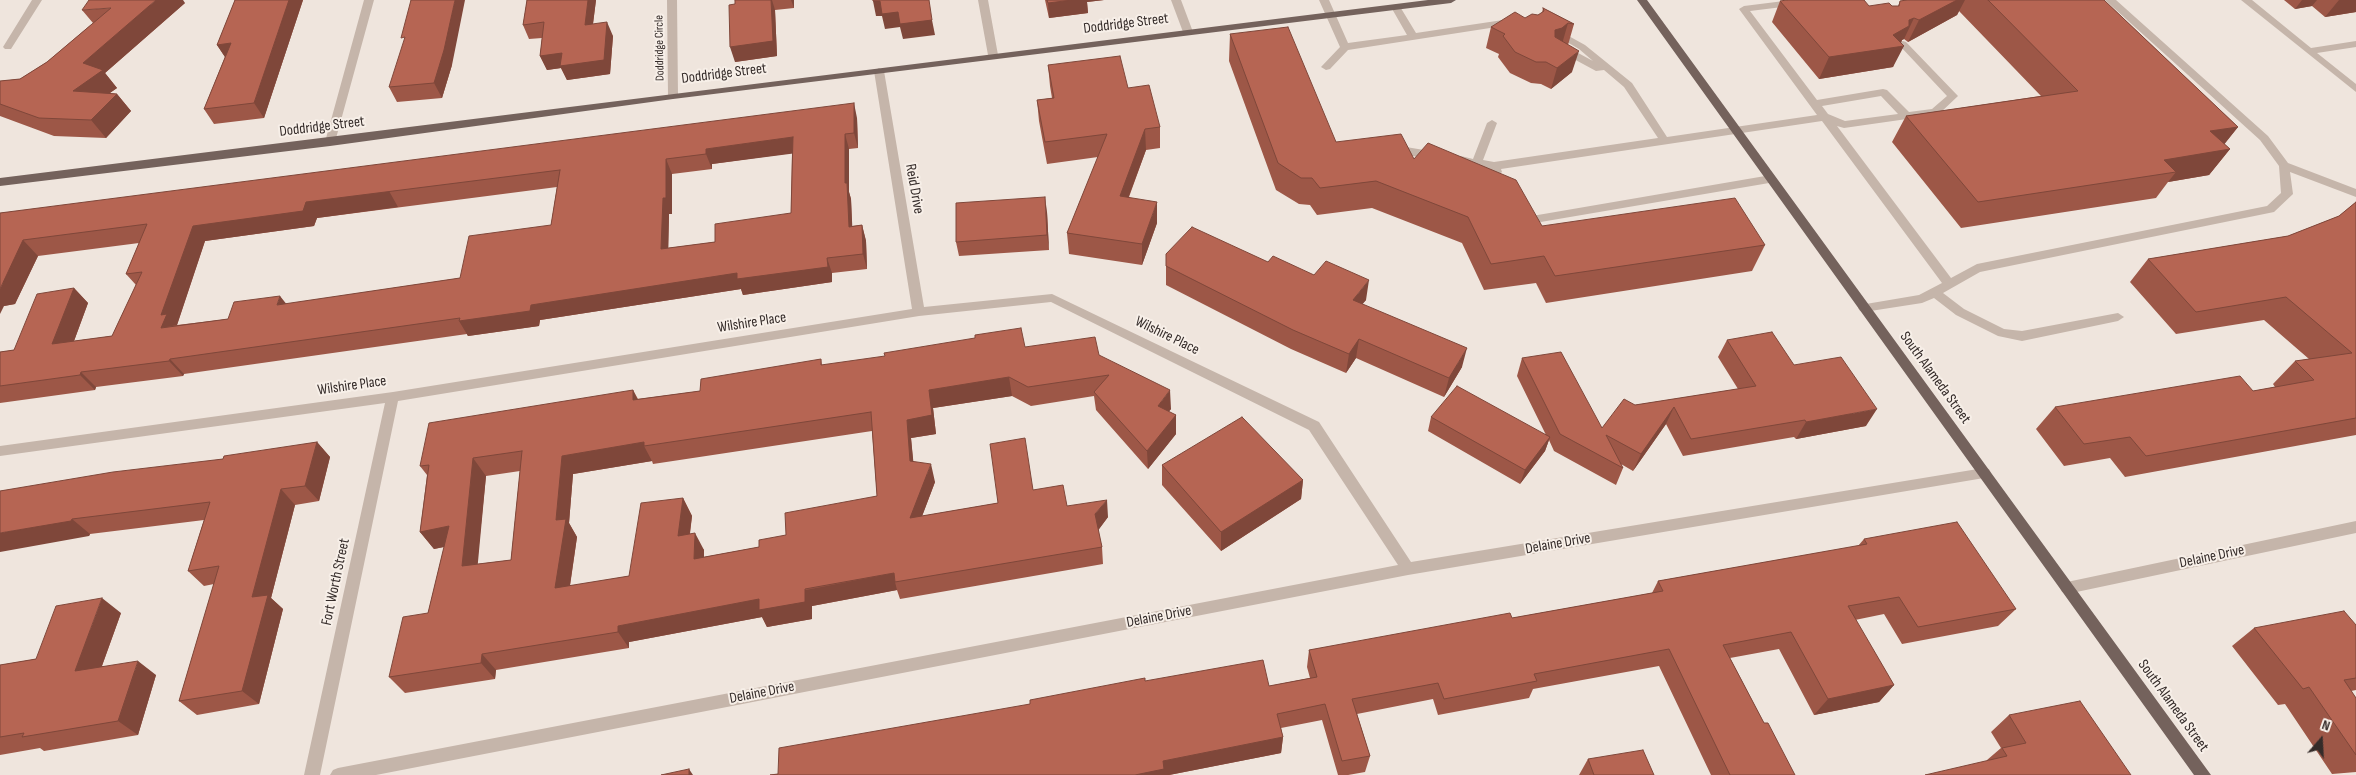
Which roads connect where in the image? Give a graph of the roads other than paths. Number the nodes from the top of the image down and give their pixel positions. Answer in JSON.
{"nodes":[{"id":1,"x":37,"y":0,"type":"edge"},
{"id":2,"x":369,"y":0,"type":"edge"},
{"id":3,"x":672,"y":0,"type":"edge"},
{"id":4,"x":983,"y":0,"type":"edge"},
{"id":5,"x":1176,"y":0,"type":"edge"},
{"id":6,"x":1324,"y":0,"type":"edge"},
{"id":7,"x":1451,"y":0,"type":"edge"},
{"id":8,"x":1642,"y":0,"type":"edge"},
{"id":9,"x":1815,"y":0,"type":"edge"},
{"id":10,"x":2110,"y":0,"type":"edge"},
{"id":11,"x":2246,"y":0,"type":"edge"},
{"id":12,"x":1396,"y":7,"type":"junction"},
{"id":13,"x":1331,"y":14,"type":"junction"},
{"id":14,"x":1521,"y":28,"type":"edge"},
{"id":15,"x":1549,"y":28,"type":"edge"},
{"id":16,"x":1188,"y":32,"type":"junction"},
{"id":17,"x":1413,"y":36,"type":"junction"},
{"id":18,"x":1904,"y":44,"type":"edge"},
{"id":19,"x":2356,"y":44,"type":"edge"},
{"id":20,"x":1345,"y":46,"type":"junction"},
{"id":21,"x":8,"y":47,"type":"dead end"},
{"id":22,"x":1559,"y":51,"type":"edge"},
{"id":23,"x":2309,"y":51,"type":"junction"},
{"id":24,"x":993,"y":55,"type":"junction"},
{"id":25,"x":1326,"y":67,"type":"dead end"},
{"id":26,"x":879,"y":71,"type":"junction"},
{"id":27,"x":1628,"y":85,"type":"junction"},
{"id":28,"x":2356,"y":90,"type":"edge"},
{"id":29,"x":673,"y":96,"type":"junction"},
{"id":30,"x":1816,"y":104,"type":"junction"},
{"id":31,"x":1825,"y":116,"type":"junction"},
{"id":32,"x":1906,"y":116,"type":"junction"},
{"id":33,"x":1492,"y":123,"type":"dead end"},
{"id":34,"x":1735,"y":128,"type":"junction"},
{"id":35,"x":1664,"y":140,"type":"junction"},
{"id":36,"x":330,"y":142,"type":"junction"},
{"id":37,"x":1386,"y":149,"type":"edge"},
{"id":38,"x":1476,"y":163,"type":"junction"},
{"id":39,"x":1494,"y":166,"type":"junction"},
{"id":40,"x":2284,"y":166,"type":"junction"},
{"id":41,"x":1771,"y":179,"type":"junction"},
{"id":42,"x":0,"y":182,"type":"edge"},
{"id":43,"x":1504,"y":182,"type":"edge"},
{"id":44,"x":2356,"y":193,"type":"edge"},
{"id":45,"x":1519,"y":204,"type":"edge"},
{"id":46,"x":1949,"y":284,"type":"junction"},
{"id":47,"x":1934,"y":292,"type":"junction"},
{"id":48,"x":1864,"y":308,"type":"junction"},
{"id":49,"x":919,"y":312,"type":"junction"},
{"id":50,"x":2118,"y":317,"type":"dead end"},
{"id":51,"x":393,"y":397,"type":"junction"},
{"id":52,"x":0,"y":452,"type":"edge"},
{"id":53,"x":1984,"y":473,"type":"junction"},
{"id":54,"x":2356,"y":527,"type":"edge"},
{"id":55,"x":1408,"y":569,"type":"junction"},
{"id":56,"x":2067,"y":588,"type":"junction"},
{"id":57,"x":312,"y":775,"type":"edge"},
{"id":58,"x":338,"y":775,"type":"edge"},
{"id":59,"x":2203,"y":775,"type":"edge"}],
"edges":[{"from":1,"to":21,"type":"street"},
{"from":2,"to":36,"type":"street"},
{"from":3,"to":29,"type":"street","name":"Doddridge Circle"},
{"from":4,"to":24,"type":"street"},
{"from":5,"to":16,"type":"street"},
{"from":6,"to":13,"type":"street"},
{"from":7,"to":12,"type":"main road","name":"Doddridge Street"},
{"from":8,"to":34,"type":"main road","name":"South Alameda Street"},
{"from":9,"to":30,"type":"street"},
{"from":10,"to":40,"type":"street"},
{"from":11,"to":23,"type":"street"},
{"from":12,"to":13,"type":"main road","name":"Doddridge Street"},
{"from":12,"to":17,"type":"street"},
{"from":13,"to":16,"type":"main road","name":"Doddridge Street"},
{"from":13,"to":20,"type":"street"},
{"from":14,"to":17,"type":"street"},
{"from":15,"to":27,"type":"street"},
{"from":16,"to":24,"type":"main road","name":"Doddridge Street"},
{"from":17,"to":20,"type":"street"},
{"from":18,"to":32,"type":"street"},
{"from":19,"to":23,"type":"street"},
{"from":20,"to":25,"type":"street"},
{"from":22,"to":27,"type":"street"},
{"from":23,"to":28,"type":"street"},
{"from":24,"to":26,"type":"main road","name":"Doddridge Street"},
{"from":26,"to":29,"type":"main road","name":"Doddridge Street"},
{"from":26,"to":49,"type":"street","name":"Reid Drive"},
{"from":27,"to":35,"type":"street"},
{"from":29,"to":36,"type":"main road","name":"Doddridge Street"},
{"from":30,"to":31,"type":"street"},
{"from":30,"to":32,"type":"street"},
{"from":31,"to":32,"type":"street"},
{"from":31,"to":34,"type":"street"},
{"from":31,"to":46,"type":"street"},
{"from":33,"to":38,"type":"street"},
{"from":34,"to":35,"type":"street"},
{"from":34,"to":41,"type":"main road","name":"South Alameda Street"},
{"from":35,"to":39,"type":"street"},
{"from":36,"to":42,"type":"main road","name":"Doddridge Street"},
{"from":37,"to":38,"type":"street"},
{"from":38,"to":39,"type":"street"},
{"from":39,"to":43,"type":"street"},
{"from":40,"to":44,"type":"street"},
{"from":40,"to":46,"type":"street"},
{"from":41,"to":45,"type":"street"},
{"from":41,"to":48,"type":"main road","name":"South Alameda Street"},
{"from":46,"to":47,"type":"street"},
{"from":47,"to":48,"type":"street"},
{"from":47,"to":50,"type":"street"},
{"from":48,"to":53,"type":"main road","name":"South Alameda Street"},
{"from":49,"to":51,"type":"street","name":"Wilshire Place"},
{"from":49,"to":55,"type":"street","name":"Wilshire Place"},
{"from":51,"to":52,"type":"street","name":"Wilshire Place"},
{"from":51,"to":57,"type":"street","name":"Fort Worth Street"},
{"from":53,"to":55,"type":"street","name":"Delaine Drive"},
{"from":53,"to":56,"type":"main road","name":"South Alameda Street"},
{"from":54,"to":56,"type":"street","name":"Delaine Drive"},
{"from":55,"to":58,"type":"street","name":"Delaine Drive"},
{"from":56,"to":59,"type":"main road","name":"South Alameda Street"}]}
